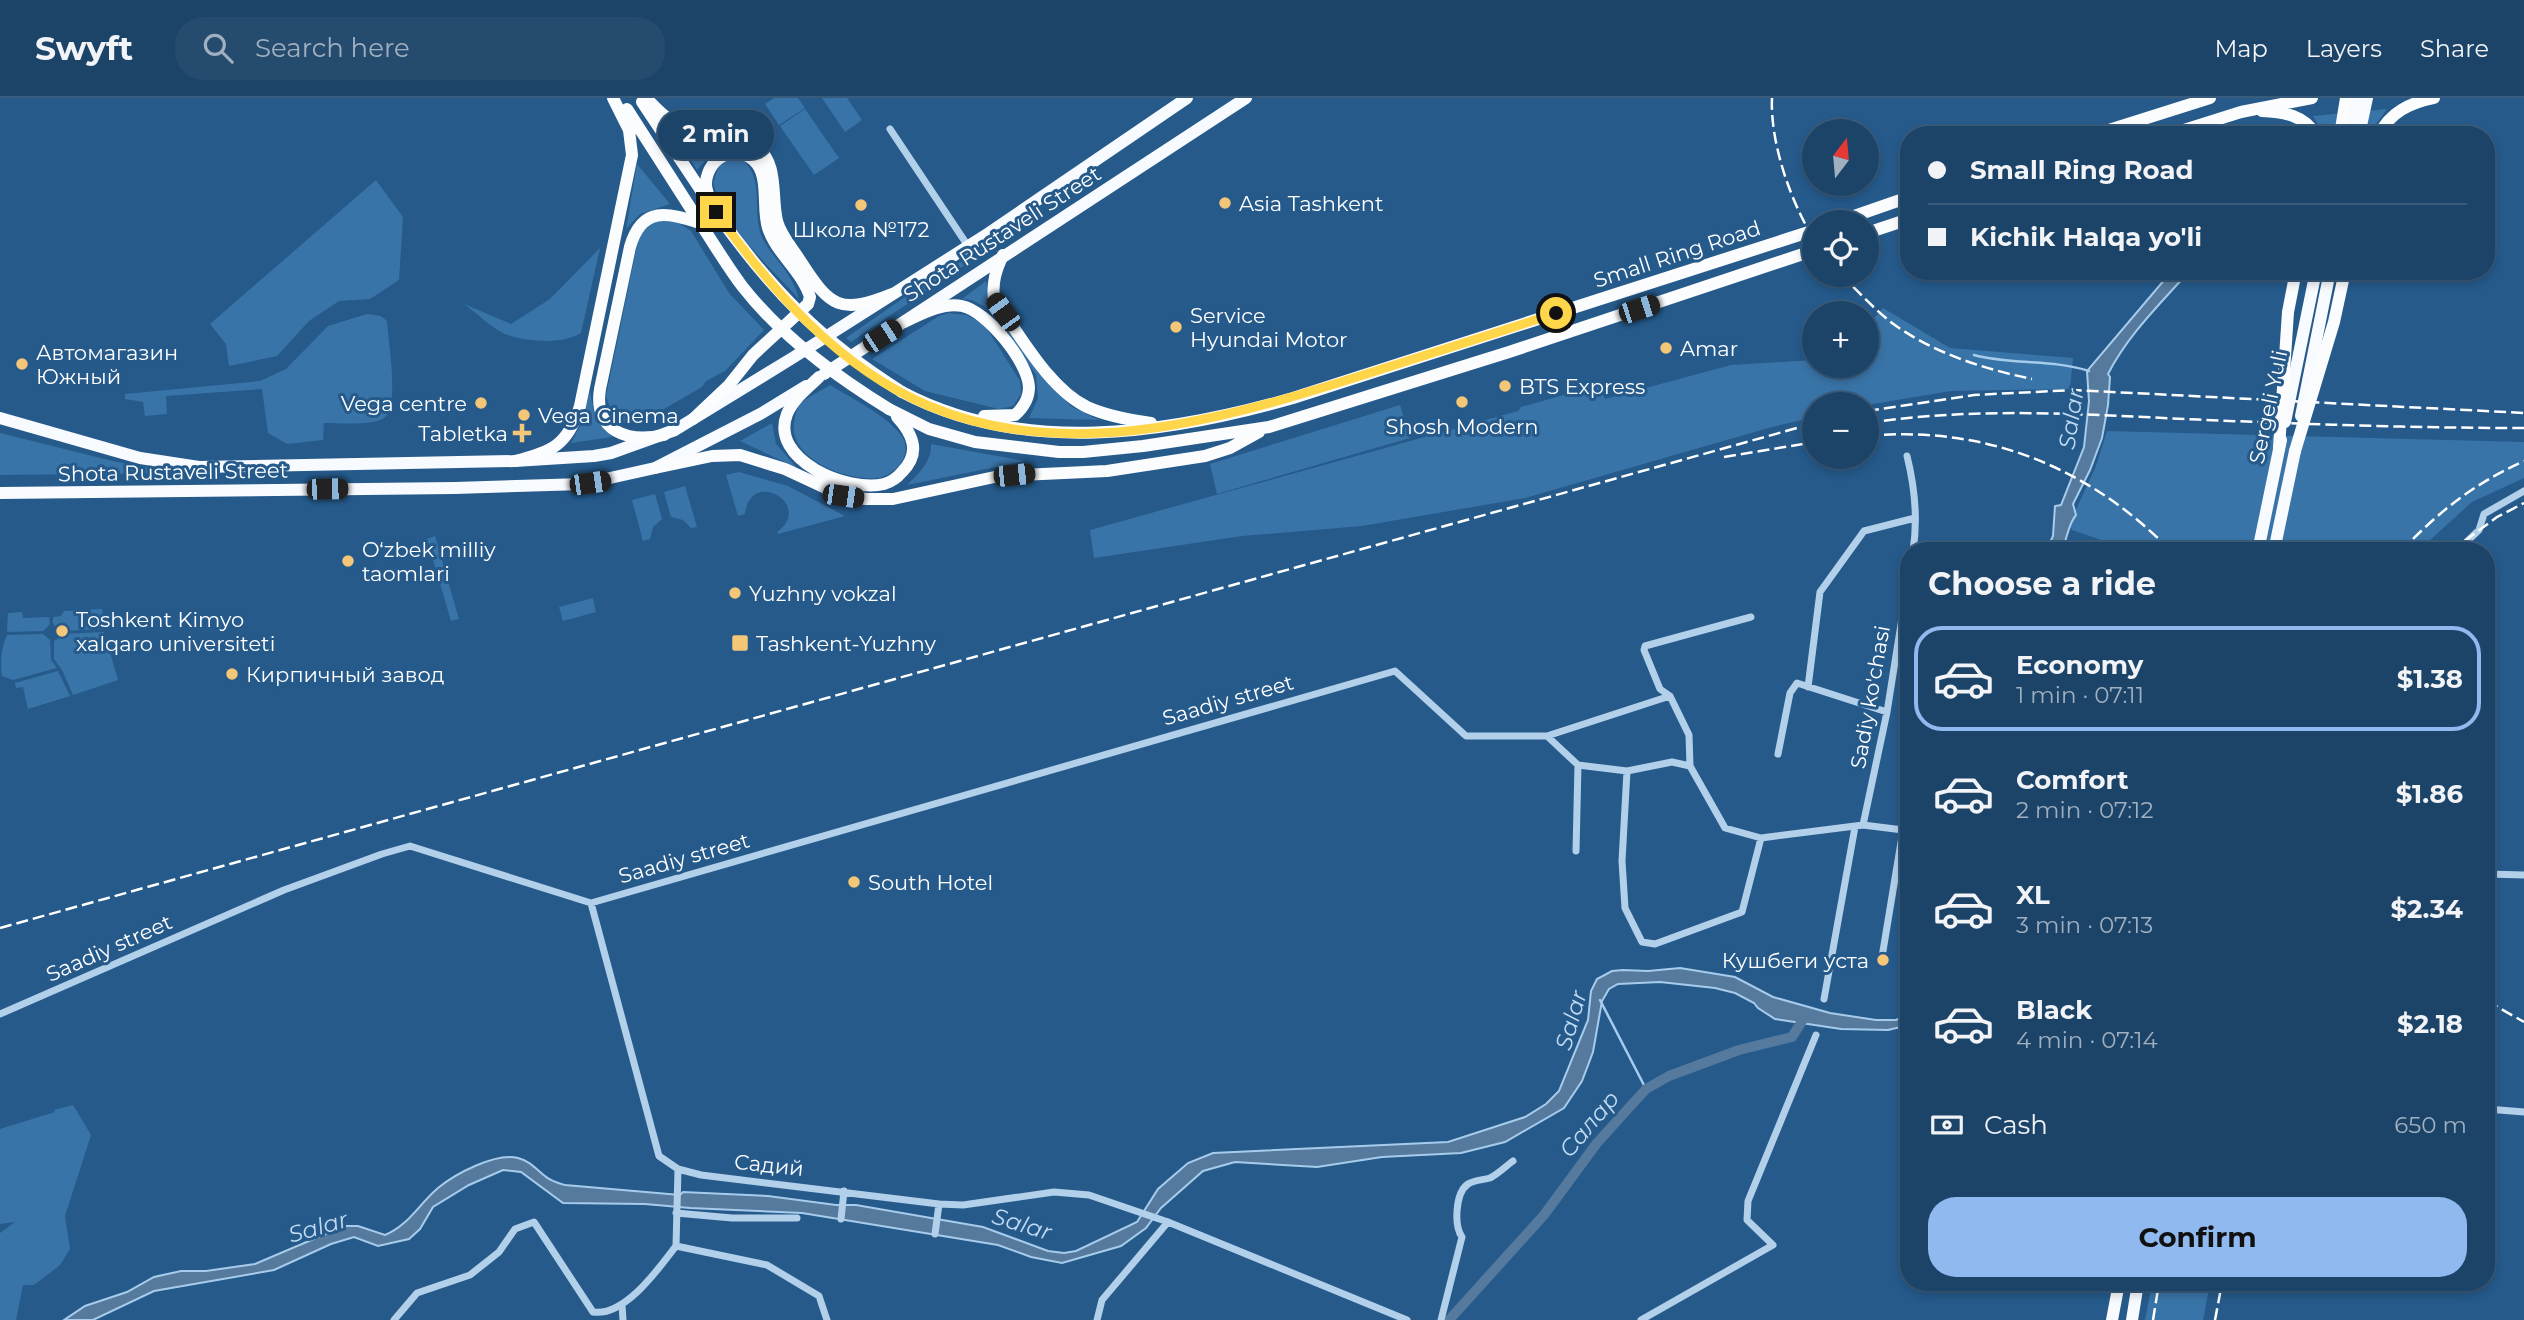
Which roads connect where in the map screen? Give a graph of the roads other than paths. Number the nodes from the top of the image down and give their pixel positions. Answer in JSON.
{"nodes":[{"id":1,"x":613,"y":98,"type":"edge"},
{"id":2,"x":620,"y":98,"type":"edge"},
{"id":3,"x":640,"y":98,"type":"edge"},
{"id":4,"x":646,"y":98,"type":"edge"},
{"id":5,"x":1187,"y":98,"type":"edge"},
{"id":6,"x":1246,"y":98,"type":"edge"},
{"id":7,"x":2210,"y":98,"type":"edge"},
{"id":8,"x":2312,"y":98,"type":"edge"},
{"id":9,"x":2346,"y":98,"type":"edge"},
{"id":10,"x":2355,"y":98,"type":"edge"},
{"id":11,"x":2367,"y":98,"type":"edge"},
{"id":12,"x":2434,"y":98,"type":"edge"},
{"id":13,"x":2241,"y":112,"type":"junction"},
{"id":14,"x":2121,"y":126,"type":"edge"},
{"id":15,"x":2197,"y":126,"type":"edge"},
{"id":16,"x":2309,"y":126,"type":"edge"},
{"id":17,"x":2341,"y":126,"type":"edge"},
{"id":18,"x":2349,"y":126,"type":"edge"},
{"id":19,"x":2361,"y":126,"type":"edge"},
{"id":20,"x":2386,"y":126,"type":"edge"},
{"id":21,"x":890,"y":128,"type":"dead end"},
{"id":22,"x":1900,"y":200,"type":"edge"},
{"id":23,"x":1872,"y":210,"type":"edge"},
{"id":24,"x":716,"y":212,"type":"junction"},
{"id":25,"x":1900,"y":222,"type":"edge"},
{"id":26,"x":701,"y":223,"type":"junction"},
{"id":27,"x":1879,"y":229,"type":"edge"},
{"id":28,"x":1802,"y":234,"type":"edge"},
{"id":29,"x":968,"y":246,"type":"junction"},
{"id":30,"x":1802,"y":254,"type":"edge"},
{"id":31,"x":1003,"y":256,"type":"junction"},
{"id":32,"x":2295,"y":280,"type":"edge"},
{"id":33,"x":2314,"y":280,"type":"edge"},
{"id":34,"x":2328,"y":280,"type":"edge"},
{"id":35,"x":2343,"y":280,"type":"edge"},
{"id":36,"x":892,"y":294,"type":"junction"},
{"id":37,"x":904,"y":322,"type":"junction"},
{"id":38,"x":1502,"y":331,"type":"junction"},
{"id":39,"x":1509,"y":352,"type":"junction"},
{"id":40,"x":819,"y":377,"type":"junction"},
{"id":41,"x":0,"y":409,"type":"edge"},
{"id":42,"x":889,"y":409,"type":"junction"},
{"id":43,"x":949,"y":414,"type":"junction"},
{"id":44,"x":0,"y":418,"type":"edge"},
{"id":45,"x":693,"y":419,"type":"junction"},
{"id":46,"x":1167,"y":426,"type":"junction"},
{"id":47,"x":1269,"y":427,"type":"junction"},
{"id":48,"x":664,"y":435,"type":"junction"},
{"id":49,"x":100,"y":446,"type":"junction"},
{"id":50,"x":2279,"y":448,"type":"junction"},
{"id":51,"x":2295,"y":451,"type":"junction"},
{"id":52,"x":1907,"y":456,"type":"dead end"},
{"id":53,"x":515,"y":461,"type":"junction"},
{"id":54,"x":655,"y":468,"type":"junction"},
{"id":55,"x":2524,"y":491,"type":"edge"},
{"id":56,"x":0,"y":493,"type":"edge"},
{"id":57,"x":1915,"y":518,"type":"junction"},
{"id":58,"x":1915,"y":542,"type":"edge"},
{"id":59,"x":2260,"y":542,"type":"edge"},
{"id":60,"x":2276,"y":542,"type":"edge"},
{"id":61,"x":2466,"y":542,"type":"edge"},
{"id":62,"x":1751,"y":617,"type":"dead end"},
{"id":63,"x":1900,"y":630,"type":"edge"},
{"id":64,"x":1808,"y":687,"type":"junction"},
{"id":65,"x":1670,"y":696,"type":"junction"},
{"id":66,"x":1887,"y":712,"type":"junction"},
{"id":67,"x":1547,"y":736,"type":"junction"},
{"id":68,"x":1778,"y":754,"type":"dead end"},
{"id":69,"x":1578,"y":765,"type":"junction"},
{"id":70,"x":1690,"y":766,"type":"junction"},
{"id":71,"x":1628,"y":771,"type":"junction"},
{"id":72,"x":1859,"y":826,"type":"junction"},
{"id":73,"x":1900,"y":829,"type":"edge"},
{"id":74,"x":1761,"y":838,"type":"junction"},
{"id":75,"x":1576,"y":851,"type":"dead end"},
{"id":76,"x":1900,"y":861,"type":"edge"},
{"id":77,"x":2495,"y":874,"type":"edge"},
{"id":78,"x":2524,"y":875,"type":"edge"},
{"id":79,"x":591,"y":904,"type":"junction"},
{"id":80,"x":1881,"y":962,"type":"dead end"},
{"id":81,"x":1825,"y":999,"type":"dead end"},
{"id":82,"x":0,"y":1014,"type":"edge"},
{"id":83,"x":1816,"y":1035,"type":"dead end"},
{"id":84,"x":2495,"y":1110,"type":"edge"},
{"id":85,"x":2524,"y":1112,"type":"edge"},
{"id":86,"x":1513,"y":1161,"type":"dead end"},
{"id":87,"x":678,"y":1169,"type":"junction"},
{"id":88,"x":844,"y":1191,"type":"junction"},
{"id":89,"x":939,"y":1204,"type":"junction"},
{"id":90,"x":676,"y":1211,"type":"junction"},
{"id":91,"x":797,"y":1218,"type":"dead end"},
{"id":92,"x":841,"y":1219,"type":"dead end"},
{"id":93,"x":1168,"y":1222,"type":"junction"},
{"id":94,"x":935,"y":1234,"type":"dead end"},
{"id":95,"x":676,"y":1246,"type":"junction"},
{"id":96,"x":2117,"y":1291,"type":"edge"},
{"id":97,"x":2137,"y":1291,"type":"edge"},
{"id":98,"x":622,"y":1305,"type":"junction"},
{"id":99,"x":394,"y":1320,"type":"edge"},
{"id":100,"x":623,"y":1320,"type":"edge"},
{"id":101,"x":827,"y":1320,"type":"edge"},
{"id":102,"x":1097,"y":1320,"type":"edge"},
{"id":103,"x":1407,"y":1320,"type":"edge"},
{"id":104,"x":1441,"y":1320,"type":"edge"},
{"id":105,"x":1641,"y":1320,"type":"edge"},
{"id":106,"x":2112,"y":1320,"type":"edge"},
{"id":107,"x":2132,"y":1320,"type":"edge"}],
"edges":[{"from":1,"to":53,"type":"highway"},
{"from":2,"to":26,"type":"highway","name":"Small Ring Road"},
{"from":3,"to":24,"type":"highway"},
{"from":4,"to":36,"type":"highway"},
{"from":5,"to":29,"type":"main road","name":"Shota Rustaveli Street"},
{"from":6,"to":31,"type":"main road","name":"Shota Rustaveli Street"},
{"from":7,"to":14,"type":"highway"},
{"from":8,"to":13,"type":"highway"},
{"from":9,"to":17,"type":"highway"},
{"from":10,"to":18,"type":"main road"},
{"from":11,"to":19,"type":"main road"},
{"from":12,"to":20,"type":"highway"},
{"from":13,"to":15,"type":"highway"},
{"from":13,"to":16,"type":"highway"},
{"from":21,"to":29,"type":"street"},
{"from":22,"to":23,"type":"highway"},
{"from":24,"to":43,"type":"highway","name":"Small Ring Road","bridge":true},
{"from":24,"to":45,"type":"highway"},
{"from":25,"to":27,"type":"highway"},
{"from":26,"to":42,"type":"highway","name":"Small Ring Road","bridge":true},
{"from":26,"to":48,"type":"highway"},
{"from":28,"to":38,"type":"highway","name":"Small Ring Road"},
{"from":29,"to":36,"type":"main road","name":"Shota Rustaveli Street"},
{"from":30,"to":39,"type":"highway","name":"Small Ring Road"},
{"from":31,"to":37,"type":"main road","name":"Shota Rustaveli Street"},
{"from":31,"to":46,"type":"highway"},
{"from":32,"to":50,"type":"highway","bridge":true},
{"from":33,"to":50,"type":"main road","name":"Sergeli Yuli","bridge":true},
{"from":34,"to":51,"type":"main road","name":"Sergeli Yuli","bridge":true},
{"from":35,"to":51,"type":"highway","bridge":true},
{"from":36,"to":45,"type":"main road","name":"Shota Rustaveli Street"},
{"from":37,"to":40,"type":"main road","name":"Shota Rustaveli Street"},
{"from":37,"to":43,"type":"highway"},
{"from":38,"to":39,"type":"highway"},
{"from":38,"to":46,"type":"highway","name":"Small Ring Road"},
{"from":39,"to":47,"type":"highway","name":"Small Ring Road"},
{"from":40,"to":42,"type":"highway"},
{"from":40,"to":54,"type":"main road","name":"Shota Rustaveli Street"},
{"from":41,"to":49,"type":"main road"},
{"from":42,"to":47,"type":"highway","name":"Small Ring Road"},
{"from":43,"to":46,"type":"highway","name":"Small Ring Road"},
{"from":44,"to":49,"type":"main road","name":"Shota Rustaveli Street"},
{"from":45,"to":48,"type":"main road","name":"Shota Rustaveli Street"},
{"from":47,"to":54,"type":"highway"},
{"from":48,"to":53,"type":"main road","name":"Shota Rustaveli Street"},
{"from":49,"to":53,"type":"main road","name":"Shota Rustaveli Street"},
{"from":50,"to":59,"type":"main road","name":"Sergeli Yuli","bridge":true},
{"from":51,"to":60,"type":"main road","name":"Sergeli Yuli"},
{"from":52,"to":57,"type":"street"},
{"from":54,"to":56,"type":"main road","name":"Shota Rustaveli Street"},
{"from":55,"to":61,"type":"street"},
{"from":57,"to":58,"type":"street"},
{"from":57,"to":64,"type":"street"},
{"from":62,"to":65,"type":"street"},
{"from":63,"to":66,"type":"street","name":"Sadiy ko'chasi"},
{"from":64,"to":66,"type":"street"},
{"from":64,"to":68,"type":"street"},
{"from":65,"to":67,"type":"street"},
{"from":65,"to":70,"type":"street"},
{"from":66,"to":72,"type":"street","name":"Sadiy ko'chasi"},
{"from":67,"to":69,"type":"street"},
{"from":67,"to":79,"type":"street","name":"Saadiy street"},
{"from":69,"to":71,"type":"street"},
{"from":69,"to":75,"type":"street"},
{"from":70,"to":71,"type":"street"},
{"from":70,"to":74,"type":"street"},
{"from":71,"to":74,"type":"street"},
{"from":72,"to":73,"type":"street"},
{"from":72,"to":74,"type":"street"},
{"from":72,"to":81,"type":"street","name":"Sadiy ko'chasi"},
{"from":76,"to":80,"type":"street"},
{"from":77,"to":78,"type":"street"},
{"from":79,"to":82,"type":"street","name":"Saadiy street"},
{"from":79,"to":87,"type":"street"},
{"from":83,"to":105,"type":"street"},
{"from":84,"to":85,"type":"street"},
{"from":86,"to":104,"type":"street"},
{"from":87,"to":88,"type":"street","name":"Садий"},
{"from":87,"to":90,"type":"street"},
{"from":88,"to":89,"type":"street","name":"Садий"},
{"from":88,"to":92,"type":"street"},
{"from":89,"to":93,"type":"street","name":"Садий"},
{"from":89,"to":94,"type":"street"},
{"from":90,"to":91,"type":"street"},
{"from":90,"to":95,"type":"street"},
{"from":93,"to":102,"type":"street"},
{"from":93,"to":103,"type":"street","name":"Садий"},
{"from":95,"to":98,"type":"street"},
{"from":95,"to":101,"type":"street"},
{"from":96,"to":106,"type":"main road"},
{"from":97,"to":107,"type":"main road"},
{"from":98,"to":99,"type":"street"},
{"from":98,"to":100,"type":"street"}]}
